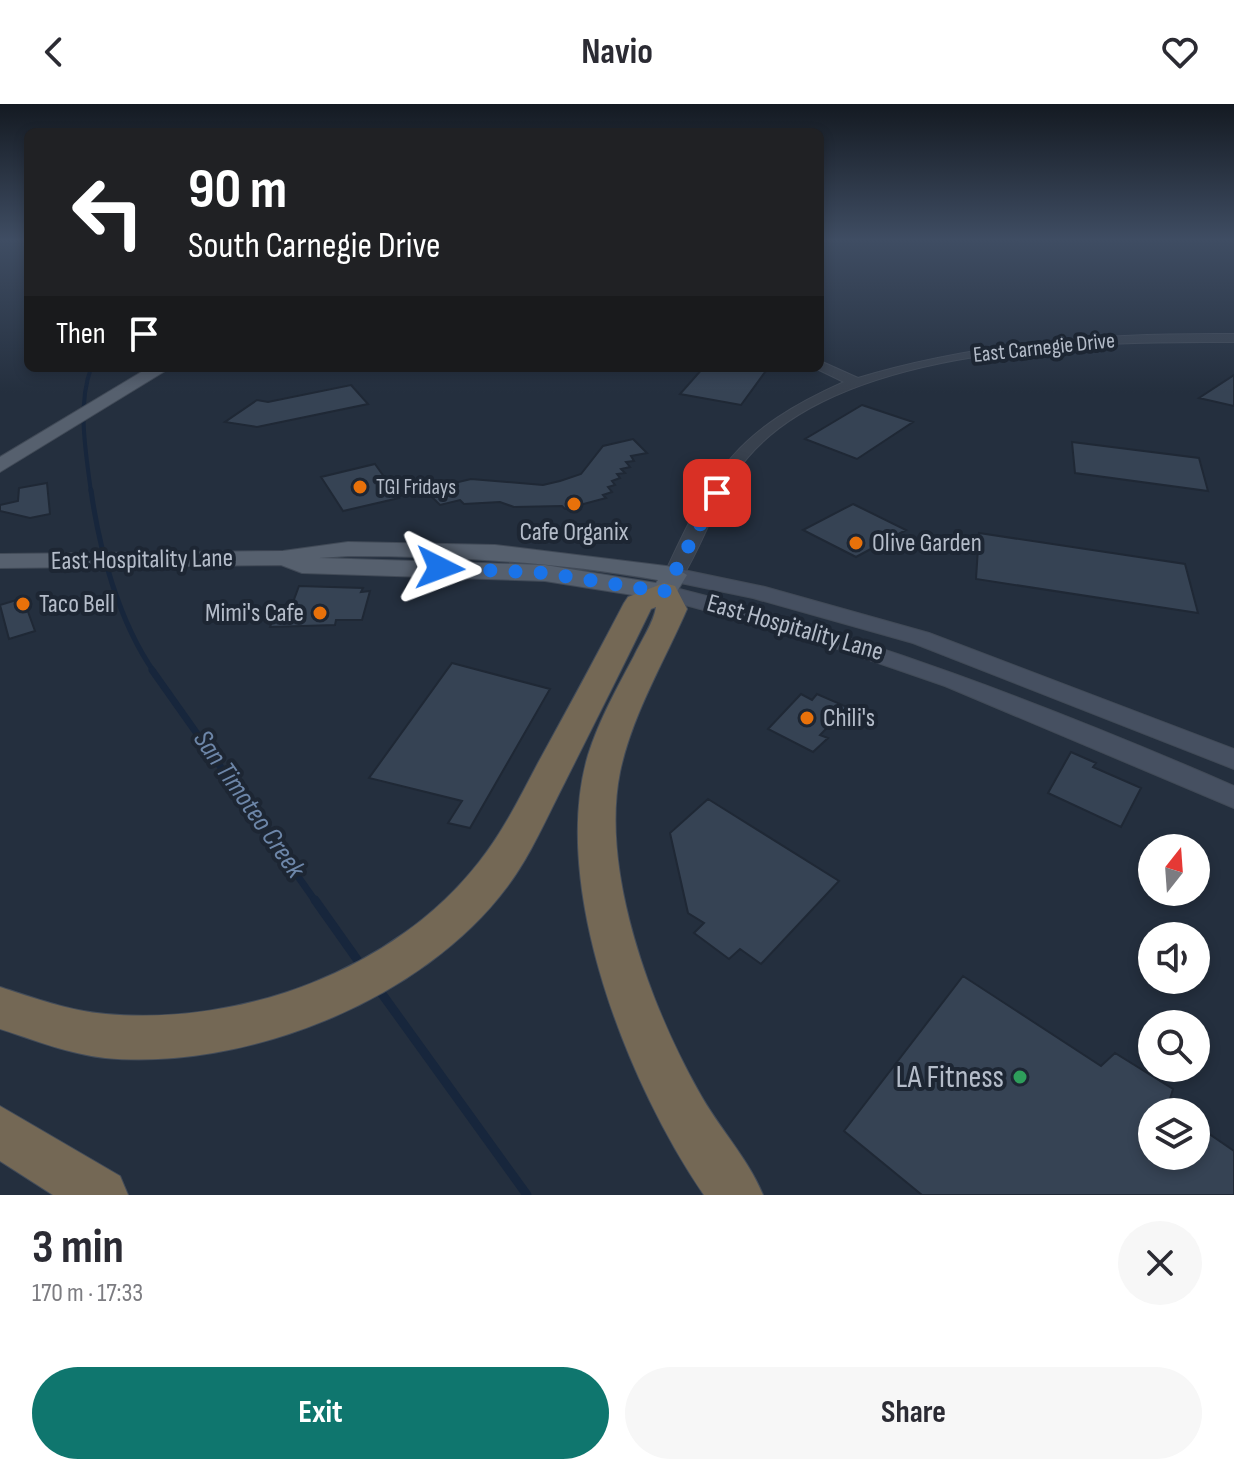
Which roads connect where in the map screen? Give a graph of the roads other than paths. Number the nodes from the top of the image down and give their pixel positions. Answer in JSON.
{"nodes":[{"id":1,"x":1234,"y":338,"type":"edge"},
{"id":2,"x":824,"y":367,"type":"edge"},
{"id":3,"x":127,"y":372,"type":"edge"},
{"id":4,"x":152,"y":372,"type":"edge"},
{"id":5,"x":857,"y":383,"type":"junction"},
{"id":6,"x":109,"y":390,"type":"junction"},
{"id":7,"x":0,"y":445,"type":"edge"},
{"id":8,"x":0,"y":466,"type":"edge"},
{"id":9,"x":0,"y":561,"type":"edge"},
{"id":10,"x":669,"y":584,"type":"junction"},
{"id":11,"x":1234,"y":759,"type":"edge"},
{"id":12,"x":1234,"y":798,"type":"edge"},
{"id":13,"x":0,"y":1008,"type":"edge"},
{"id":14,"x":0,"y":1131,"type":"edge"},
{"id":15,"x":101,"y":1195,"type":"edge"},
{"id":16,"x":736,"y":1195,"type":"edge"}],
"edges":[{"from":1,"to":5,"type":"street","name":"East Carnegie Drive"},
{"from":2,"to":5,"type":"street"},
{"from":3,"to":6,"type":"main road"},
{"from":4,"to":6,"type":"main road"},
{"from":5,"to":10,"type":"street","name":"East Carnegie Drive"},
{"from":6,"to":7,"type":"main road"},
{"from":6,"to":8,"type":"main road"},
{"from":9,"to":10,"type":"main road","name":"East Hospitality Lane"},
{"from":10,"to":11,"type":"main road","name":"East Hospitality Lane"},
{"from":10,"to":12,"type":"main road","name":"East Hospitality Lane"},
{"from":10,"to":13,"type":"highway"},
{"from":10,"to":16,"type":"highway"},
{"from":14,"to":15,"type":"highway"}]}
